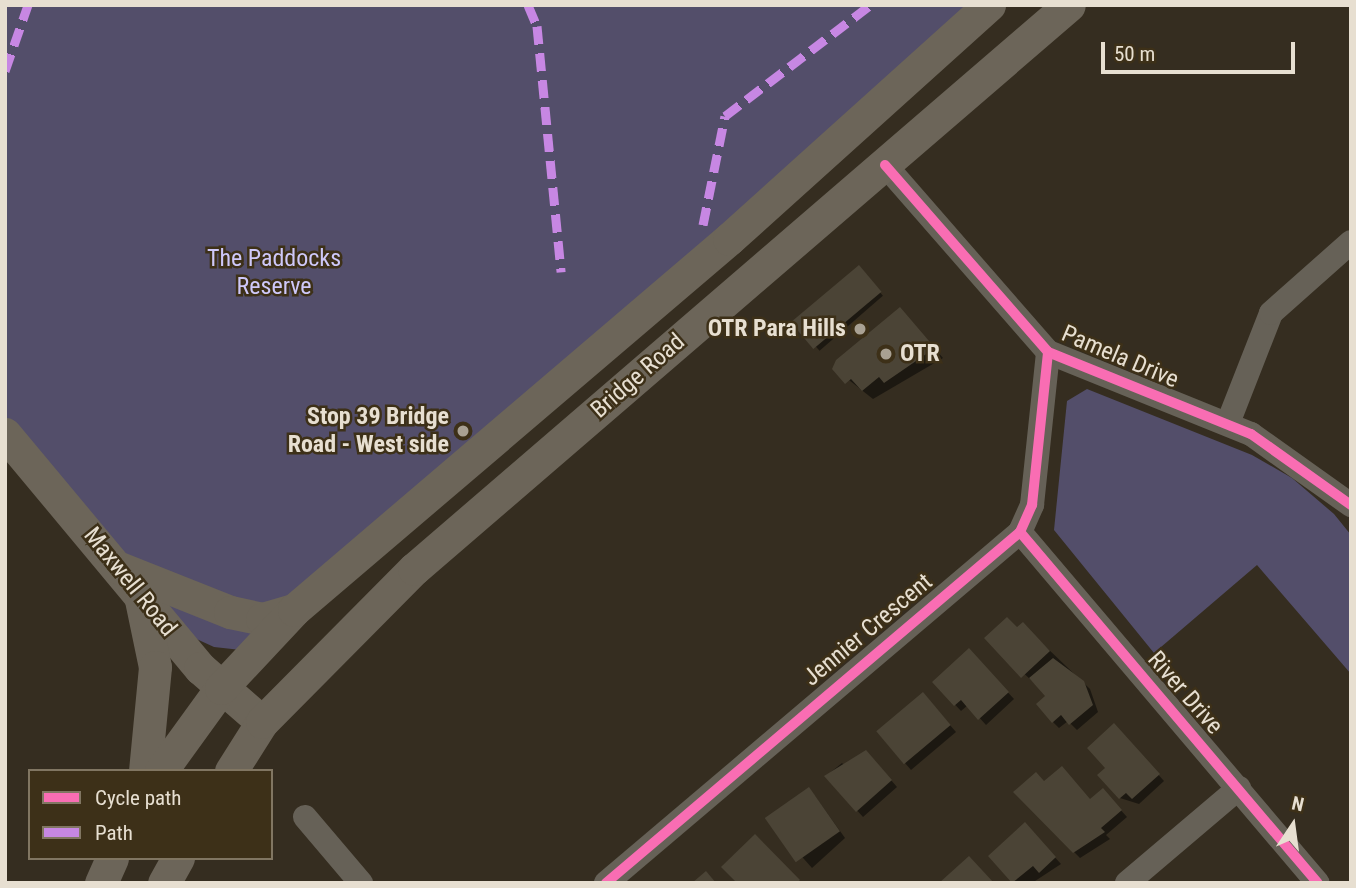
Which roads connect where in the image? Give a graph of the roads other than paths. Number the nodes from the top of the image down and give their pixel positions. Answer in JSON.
{"nodes":[{"id":1,"x":989,"y":5,"type":"edge"},
{"id":2,"x":1069,"y":5,"type":"edge"},
{"id":3,"x":854,"y":130,"type":"junction"},
{"id":4,"x":885,"y":165,"type":"junction"},
{"id":5,"x":1351,"y":242,"type":"edge"},
{"id":6,"x":1048,"y":352,"type":"junction"},
{"id":7,"x":1228,"y":423,"type":"junction"},
{"id":8,"x":5,"y":434,"type":"edge"},
{"id":9,"x":1351,"y":505,"type":"edge"},
{"id":10,"x":1020,"y":532,"type":"junction"},
{"id":11,"x":117,"y":567,"type":"junction"},
{"id":12,"x":140,"y":596,"type":"junction"},
{"id":13,"x":294,"y":610,"type":"junction"},
{"id":14,"x":221,"y":688,"type":"junction"},
{"id":15,"x":262,"y":722,"type":"junction"},
{"id":16,"x":145,"y":769,"type":"edge"},
{"id":17,"x":162,"y":769,"type":"edge"},
{"id":18,"x":232,"y":769,"type":"edge"},
{"id":19,"x":1238,"y":788,"type":"junction"},
{"id":20,"x":305,"y":817,"type":"dead end"},
{"id":21,"x":112,"y":860,"type":"edge"},
{"id":22,"x":177,"y":860,"type":"edge"},
{"id":23,"x":101,"y":883,"type":"edge"},
{"id":24,"x":164,"y":883,"type":"edge"},
{"id":25,"x":361,"y":883,"type":"edge"},
{"id":26,"x":606,"y":883,"type":"edge"},
{"id":27,"x":1127,"y":883,"type":"edge"},
{"id":28,"x":1318,"y":883,"type":"edge"}],
"edges":[{"from":1,"to":3,"type":"main road","name":"Bridge Road"},
{"from":2,"to":4,"type":"main road","name":"Bridge Road"},
{"from":3,"to":4,"type":"main road"},
{"from":3,"to":13,"type":"main road","name":"Bridge Road"},
{"from":4,"to":6,"type":"street","name":"Pamela Drive"},
{"from":4,"to":15,"type":"main road","name":"Bridge Road"},
{"from":5,"to":7,"type":"street"},
{"from":6,"to":7,"type":"street","name":"Pamela Drive"},
{"from":6,"to":10,"type":"street","name":"Jennier Crescent"},
{"from":7,"to":9,"type":"street","name":"Pamela Drive"},
{"from":8,"to":11,"type":"main road","name":"Maxwell Road"},
{"from":10,"to":19,"type":"street","name":"River Drive"},
{"from":10,"to":26,"type":"street","name":"Jennier Crescent"},
{"from":11,"to":12,"type":"main road","name":"Maxwell Road"},
{"from":11,"to":13,"type":"main road"},
{"from":12,"to":14,"type":"main road","name":"Maxwell Road"},
{"from":12,"to":16,"type":"main road"},
{"from":13,"to":14,"type":"main road","name":"Bridge Road"},
{"from":14,"to":15,"type":"main road","name":"Maxwell Road"},
{"from":14,"to":17,"type":"main road","name":"Bridge Road"},
{"from":15,"to":18,"type":"main road","name":"Bridge Road"},
{"from":19,"to":27,"type":"street"},
{"from":19,"to":28,"type":"street","name":"River Drive"},
{"from":20,"to":25,"type":"street"},
{"from":21,"to":23,"type":"main road"},
{"from":22,"to":24,"type":"main road"}]}
